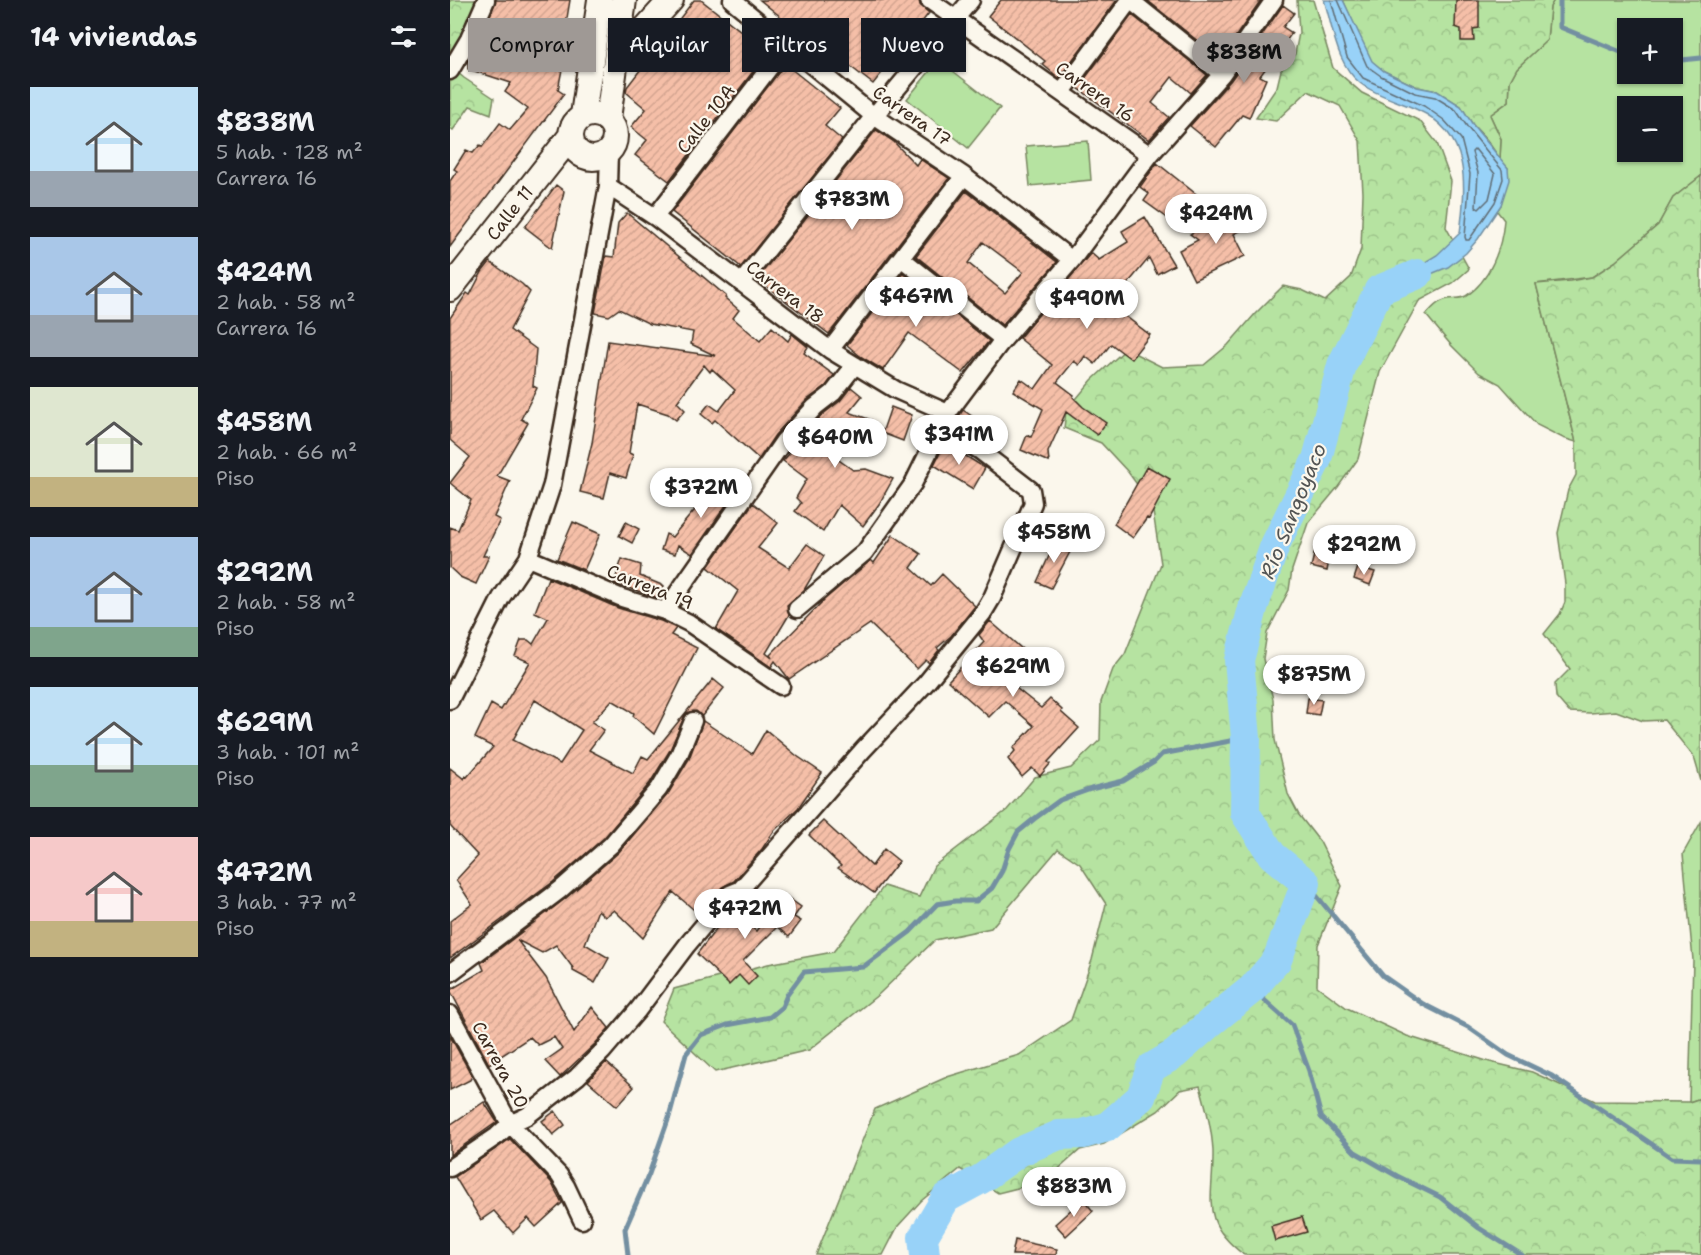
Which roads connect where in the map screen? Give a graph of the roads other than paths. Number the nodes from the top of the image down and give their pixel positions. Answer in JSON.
{"nodes":[{"id":1,"x":486,"y":0,"type":"edge"},
{"id":2,"x":600,"y":0,"type":"edge"},
{"id":3,"x":624,"y":0,"type":"edge"},
{"id":4,"x":670,"y":0,"type":"edge"},
{"id":5,"x":732,"y":0,"type":"edge"},
{"id":6,"x":928,"y":0,"type":"edge"},
{"id":7,"x":971,"y":0,"type":"edge"},
{"id":8,"x":1275,"y":0,"type":"edge"},
{"id":9,"x":622,"y":18,"type":"edge"},
{"id":10,"x":654,"y":18,"type":"edge"},
{"id":11,"x":754,"y":18,"type":"edge"},
{"id":12,"x":952,"y":18,"type":"edge"},
{"id":13,"x":957,"y":18,"type":"edge"},
{"id":14,"x":966,"y":27,"type":"edge"},
{"id":15,"x":450,"y":71,"type":"edge"},
{"id":16,"x":615,"y":72,"type":"edge"},
{"id":17,"x":766,"y":72,"type":"edge"},
{"id":18,"x":820,"y":72,"type":"edge"},
{"id":19,"x":911,"y":72,"type":"edge"},
{"id":20,"x":1222,"y":74,"type":"junction"},
{"id":21,"x":1062,"y":92,"type":"junction"},
{"id":22,"x":584,"y":115,"type":"junction"},
{"id":23,"x":874,"y":116,"type":"junction"},
{"id":24,"x":608,"y":119,"type":"junction"},
{"id":25,"x":570,"y":136,"type":"junction"},
{"id":26,"x":609,"y":151,"type":"junction"},
{"id":27,"x":1150,"y":155,"type":"junction"},
{"id":28,"x":963,"y":176,"type":"junction"},
{"id":29,"x":608,"y":186,"type":"junction"},
{"id":30,"x":654,"y":217,"type":"junction"},
{"id":31,"x":900,"y":258,"type":"junction"},
{"id":32,"x":1072,"y":260,"type":"junction"},
{"id":33,"x":741,"y":283,"type":"junction"},
{"id":34,"x":450,"y":289,"type":"edge"},
{"id":35,"x":1003,"y":339,"type":"junction"},
{"id":36,"x":830,"y":350,"type":"junction"},
{"id":37,"x":855,"y":365,"type":"junction"},
{"id":38,"x":945,"y":420,"type":"junction"},
{"id":39,"x":528,"y":558,"type":"junction"},
{"id":40,"x":797,"y":609,"type":"dead end"},
{"id":41,"x":664,"y":611,"type":"junction"},
{"id":42,"x":781,"y":686,"type":"dead end"},
{"id":43,"x":450,"y":700,"type":"edge"},
{"id":44,"x":693,"y":721,"type":"dead end"},
{"id":45,"x":450,"y":973,"type":"edge"},
{"id":46,"x":450,"y":1014,"type":"edge"},
{"id":47,"x":510,"y":1124,"type":"junction"},
{"id":48,"x":450,"y":1168,"type":"edge"},
{"id":49,"x":582,"y":1220,"type":"dead end"}],
"edges":[{"from":1,"to":15,"type":"street"},
{"from":2,"to":22,"type":"street"},
{"from":3,"to":9,"type":"street"},
{"from":4,"to":10,"type":"street"},
{"from":5,"to":11,"type":"street","name":"Carrera 17"},
{"from":6,"to":12,"type":"street","name":"Carrera 16"},
{"from":7,"to":13,"type":"street"},
{"from":8,"to":20,"type":"street"},
{"from":14,"to":21,"type":"street","name":"Carrera 16"},
{"from":16,"to":24,"type":"street"},
{"from":17,"to":30,"type":"street","name":"Calle 10A"},
{"from":18,"to":23,"type":"street","name":"Carrera 17"},
{"from":19,"to":23,"type":"street"},
{"from":20,"to":21,"type":"street"},
{"from":20,"to":27,"type":"street"},
{"from":21,"to":27,"type":"street","name":"Carrera 16"},
{"from":22,"to":24,"type":"street"},
{"from":22,"to":25,"type":"street"},
{"from":23,"to":28,"type":"street","name":"Carrera 17"},
{"from":23,"to":33,"type":"street"},
{"from":24,"to":26,"type":"street"},
{"from":25,"to":26,"type":"street"},
{"from":25,"to":34,"type":"street","name":"Calle 11"},
{"from":26,"to":29,"type":"street"},
{"from":27,"to":32,"type":"street"},
{"from":28,"to":31,"type":"street"},
{"from":28,"to":32,"type":"street","name":"Carrera 17"},
{"from":29,"to":30,"type":"street","name":"Carrera 18"},
{"from":29,"to":39,"type":"street"},
{"from":30,"to":33,"type":"street","name":"Carrera 18"},
{"from":31,"to":35,"type":"street"},
{"from":31,"to":36,"type":"street"},
{"from":32,"to":35,"type":"street"},
{"from":33,"to":36,"type":"street","name":"Carrera 18"},
{"from":35,"to":38,"type":"street"},
{"from":36,"to":37,"type":"street","name":"Carrera 18"},
{"from":37,"to":38,"type":"street","name":"Carrera 18"},
{"from":37,"to":41,"type":"street"},
{"from":38,"to":40,"type":"street"},
{"from":38,"to":47,"type":"street","name":"Carrera 18"},
{"from":39,"to":41,"type":"street","name":"Carrera 19"},
{"from":39,"to":43,"type":"street"},
{"from":41,"to":42,"type":"street","name":"Carrera 19"},
{"from":44,"to":45,"type":"street"},
{"from":46,"to":47,"type":"street","name":"Carrera 20"},
{"from":47,"to":48,"type":"street"},
{"from":47,"to":49,"type":"street","name":"Carrera 20"}]}
